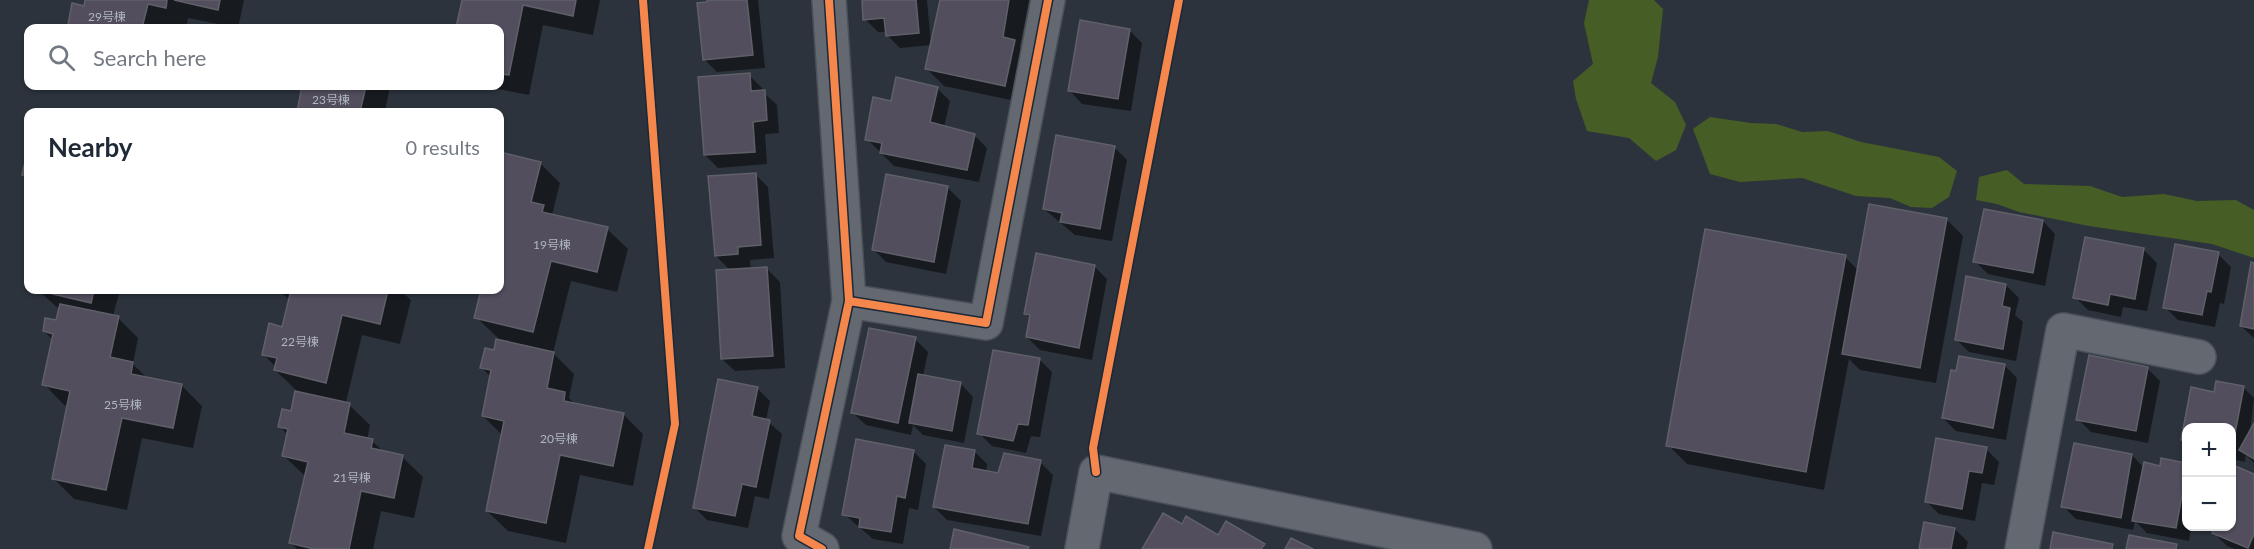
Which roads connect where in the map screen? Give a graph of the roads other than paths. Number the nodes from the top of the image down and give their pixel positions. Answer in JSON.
{"nodes":[{"id":1,"x":829,"y":0,"type":"edge"},
{"id":2,"x":1048,"y":0,"type":"edge"},
{"id":3,"x":849,"y":301,"type":"junction"},
{"id":4,"x":2199,"y":357,"type":"dead end"},
{"id":5,"x":822,"y":549,"type":"edge"},
{"id":6,"x":1082,"y":549,"type":"edge"},
{"id":7,"x":1475,"y":549,"type":"edge"},
{"id":8,"x":2022,"y":549,"type":"edge"}],
"edges":[{"from":1,"to":3,"type":"street"},
{"from":2,"to":3,"type":"street"},
{"from":3,"to":5,"type":"street"},
{"from":4,"to":8,"type":"street"},
{"from":6,"to":7,"type":"street"}]}
